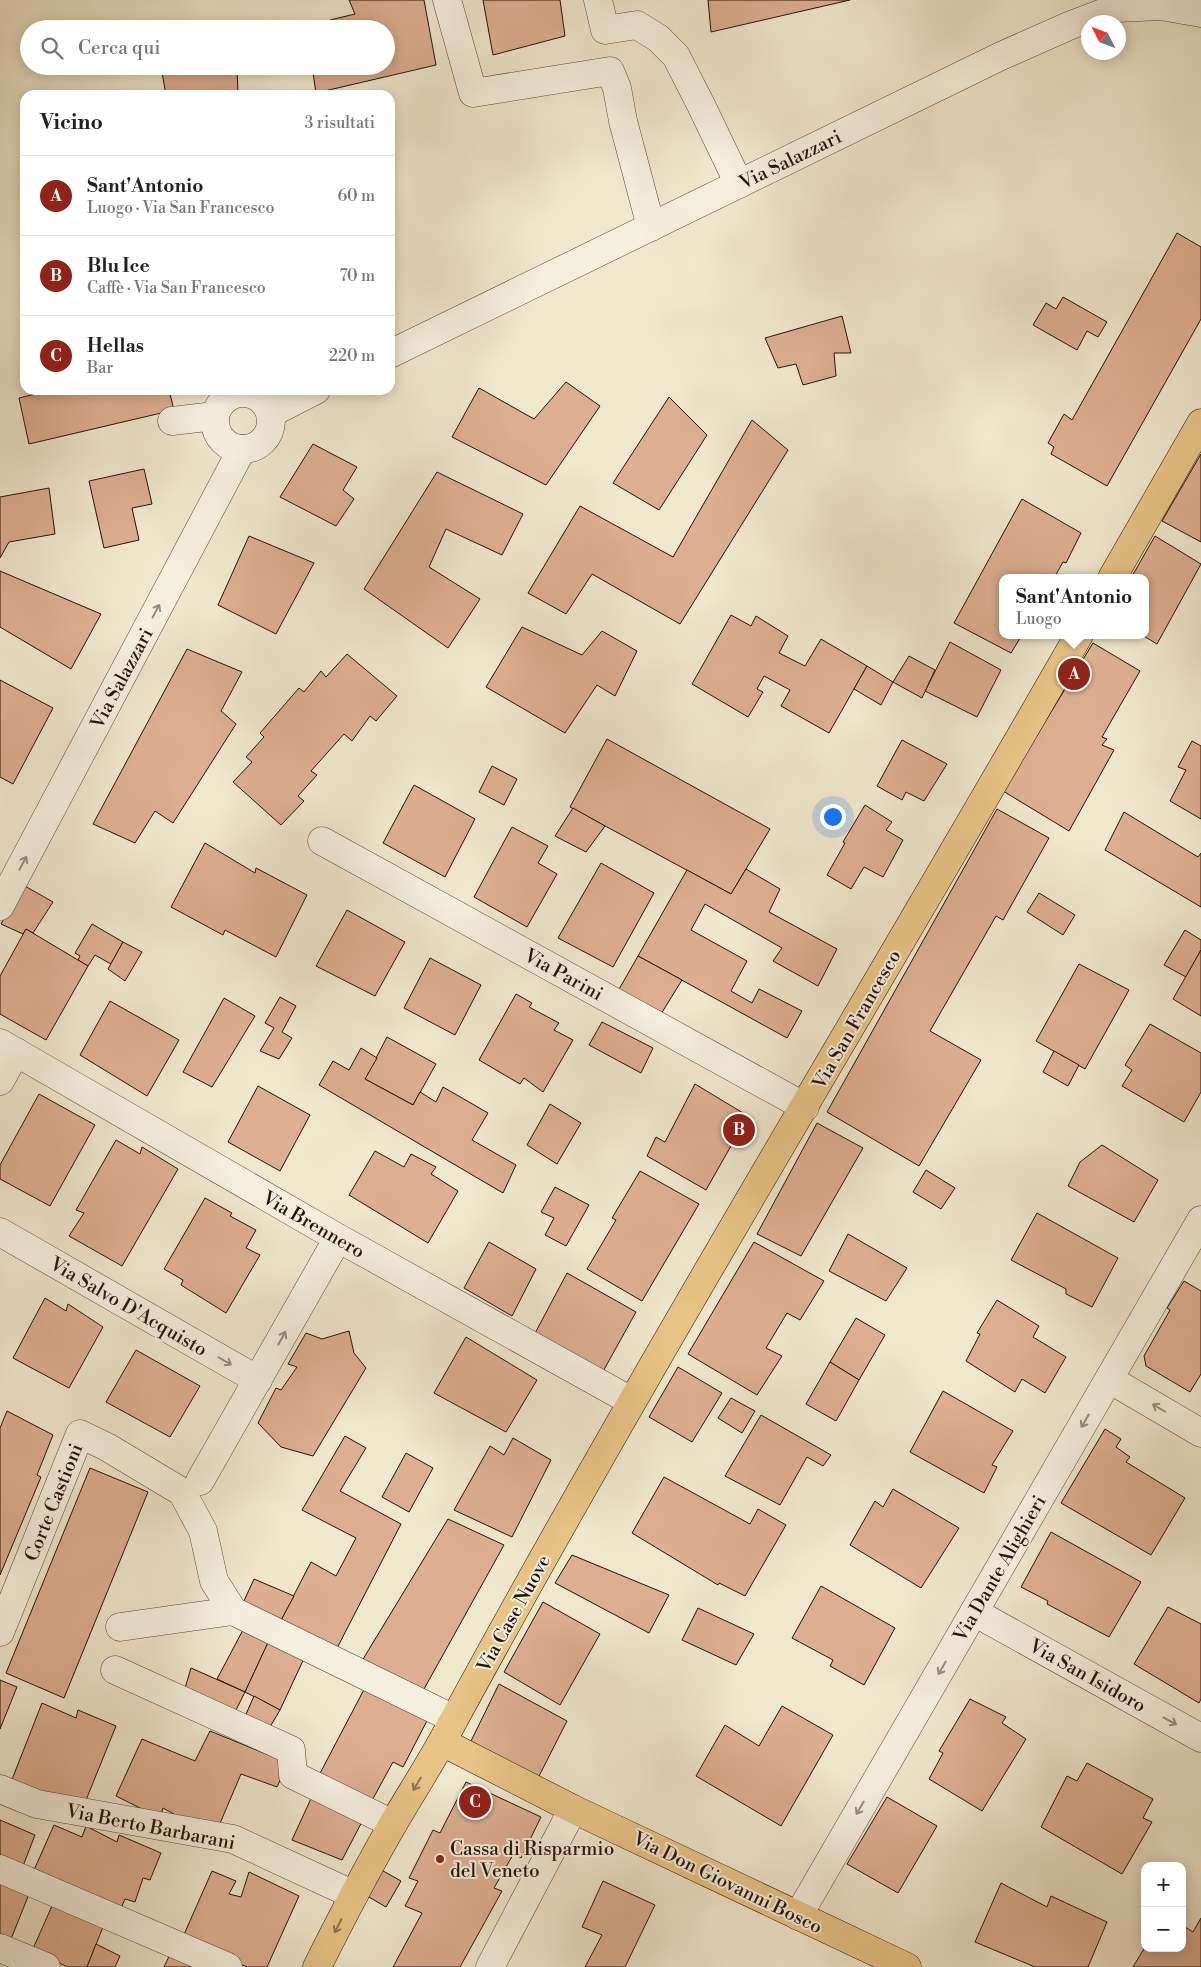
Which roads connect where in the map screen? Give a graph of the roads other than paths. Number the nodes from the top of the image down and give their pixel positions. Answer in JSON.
{"nodes":[{"id":1,"x":447,"y":0,"type":"edge"},
{"id":2,"x":598,"y":0,"type":"edge"},
{"id":3,"x":1201,"y":13,"type":"edge"},
{"id":4,"x":605,"y":30,"type":"junction"},
{"id":5,"x":610,"y":71,"type":"junction"},
{"id":6,"x":739,"y":184,"type":"junction"},
{"id":7,"x":651,"y":227,"type":"junction"},
{"id":8,"x":395,"y":352,"type":"edge"},
{"id":9,"x":233,"y":395,"type":"edge"},
{"id":10,"x":254,"y":395,"type":"edge"},
{"id":11,"x":306,"y":395,"type":"edge"},
{"id":12,"x":270,"y":413,"type":"junction"},
{"id":13,"x":215,"y":416,"type":"junction"},
{"id":14,"x":172,"y":421,"type":"dead end"},
{"id":15,"x":1201,"y":424,"type":"edge"},
{"id":16,"x":242,"y":449,"type":"junction"},
{"id":17,"x":1114,"y":574,"type":"edge"},
{"id":18,"x":1077,"y":639,"type":"edge"},
{"id":19,"x":322,"y":841,"type":"dead end"},
{"id":20,"x":0,"y":906,"type":"edge"},
{"id":21,"x":8,"y":1047,"type":"edge"},
{"id":22,"x":0,"y":1081,"type":"edge"},
{"id":23,"x":805,"y":1107,"type":"junction"},
{"id":24,"x":1201,"y":1220,"type":"edge"},
{"id":25,"x":0,"y":1232,"type":"edge"},
{"id":26,"x":338,"y":1238,"type":"junction"},
{"id":27,"x":1109,"y":1379,"type":"junction"},
{"id":28,"x":258,"y":1380,"type":"junction"},
{"id":29,"x":631,"y":1401,"type":"junction"},
{"id":30,"x":1201,"y":1433,"type":"edge"},
{"id":31,"x":200,"y":1481,"type":"dead end"},
{"id":32,"x":233,"y":1611,"type":"junction"},
{"id":33,"x":974,"y":1612,"type":"junction"},
{"id":34,"x":120,"y":1627,"type":"dead end"},
{"id":35,"x":0,"y":1632,"type":"edge"},
{"id":36,"x":115,"y":1670,"type":"dead end"},
{"id":37,"x":448,"y":1731,"type":"junction"},
{"id":38,"x":1201,"y":1738,"type":"edge"},
{"id":39,"x":0,"y":1789,"type":"edge"},
{"id":40,"x":573,"y":1809,"type":"junction"},
{"id":41,"x":393,"y":1824,"type":"junction"},
{"id":42,"x":0,"y":1869,"type":"edge"},
{"id":43,"x":354,"y":1895,"type":"junction"},
{"id":44,"x":798,"y":1916,"type":"junction"},
{"id":45,"x":12,"y":1957,"type":"edge"},
{"id":46,"x":46,"y":1967,"type":"edge"},
{"id":47,"x":228,"y":1967,"type":"edge"},
{"id":48,"x":317,"y":1967,"type":"edge"},
{"id":49,"x":490,"y":1967,"type":"edge"},
{"id":50,"x":907,"y":1967,"type":"edge"}],
"edges":[{"from":1,"to":5,"type":"street"},
{"from":2,"to":4,"type":"street"},
{"from":3,"to":6,"type":"street","name":"Via Salazzari"},
{"from":4,"to":5,"type":"street"},
{"from":4,"to":6,"type":"street"},
{"from":5,"to":7,"type":"street"},
{"from":6,"to":7,"type":"street","name":"Via Salazzari"},
{"from":7,"to":8,"type":"street","name":"Via Salazzari"},
{"from":9,"to":13,"type":"street"},
{"from":10,"to":12,"type":"street"},
{"from":11,"to":12,"type":"street"},
{"from":12,"to":16,"type":"street"},
{"from":13,"to":14,"type":"street"},
{"from":13,"to":16,"type":"street"},
{"from":15,"to":17,"type":"main road"},
{"from":20,"to":16,"type":"street","name":"Via Salazzari","one_way":true},
{"from":18,"to":23,"type":"main road","name":"Via San Francesco"},
{"from":19,"to":23,"type":"street","name":"Via Parini"},
{"from":21,"to":22,"type":"street"},
{"from":21,"to":26,"type":"street","name":"Via Brennero"},
{"from":23,"to":29,"type":"main road","name":"Via San Francesco"},
{"from":24,"to":27,"type":"street","name":"Via Dante Alighieri"},
{"from":25,"to":28,"type":"street","name":"Via Salvo D'Acquisto","one_way":true},
{"from":28,"to":26,"type":"street","one_way":true},
{"from":26,"to":29,"type":"street","name":"Via Brennero"},
{"from":30,"to":27,"type":"street","one_way":true},
{"from":27,"to":33,"type":"street","name":"Via Dante Alighieri","one_way":true},
{"from":28,"to":31,"type":"street"},
{"from":29,"to":37,"type":"main road","name":"Via Case Nuove"},
{"from":32,"to":34,"type":"street"},
{"from":32,"to":35,"type":"street","name":"Corte Castioni"},
{"from":32,"to":37,"type":"street"},
{"from":33,"to":38,"type":"street","name":"Via San Isidoro","one_way":true},
{"from":33,"to":44,"type":"street","name":"Via Dante Alighieri","one_way":true},
{"from":36,"to":41,"type":"street"},
{"from":37,"to":40,"type":"main road","name":"Via Don Giovanni Bosco"},
{"from":37,"to":41,"type":"main road","name":"Via Case Nuove","one_way":true},
{"from":39,"to":43,"type":"street","name":"Via Berto Barbarani"},
{"from":40,"to":44,"type":"main road","name":"Via Don Giovanni Bosco"},
{"from":40,"to":49,"type":"street"},
{"from":41,"to":43,"type":"main road","name":"Via Case Nuove"},
{"from":42,"to":47,"type":"street"},
{"from":43,"to":48,"type":"main road","name":"Via Case Nuove","one_way":true},
{"from":44,"to":50,"type":"main road","name":"Via Don Giovanni Bosco"},
{"from":45,"to":46,"type":"street"}]}
